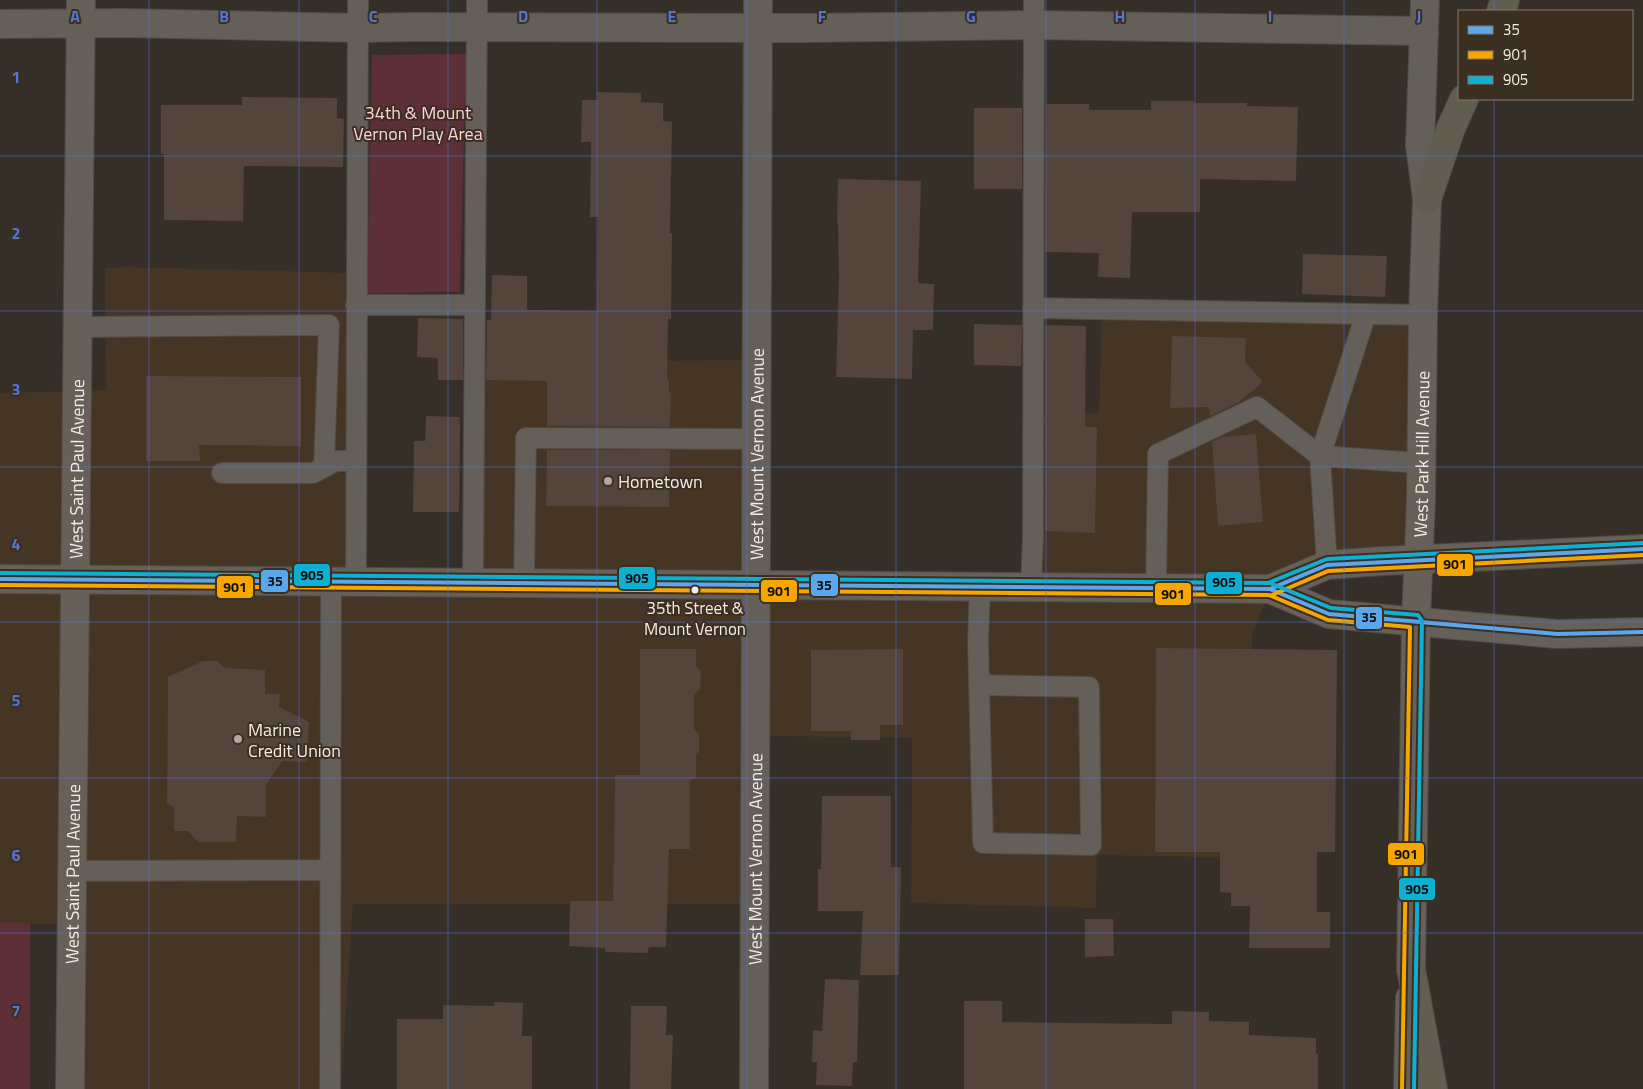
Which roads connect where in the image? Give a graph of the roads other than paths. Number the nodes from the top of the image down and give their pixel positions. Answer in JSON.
{"nodes":[{"id":1,"x":358,"y":0,"type":"edge"},
{"id":2,"x":478,"y":0,"type":"edge"},
{"id":3,"x":758,"y":0,"type":"edge"},
{"id":4,"x":1425,"y":0,"type":"edge"},
{"id":5,"x":81,"y":12,"type":"edge"},
{"id":6,"x":1034,"y":13,"type":"edge"},
{"id":7,"x":0,"y":24,"type":"edge"},
{"id":8,"x":358,"y":28,"type":"junction"},
{"id":9,"x":477,"y":28,"type":"junction"},
{"id":10,"x":757,"y":28,"type":"junction"},
{"id":11,"x":1424,"y":31,"type":"junction"},
{"id":12,"x":1464,"y":100,"type":"edge"},
{"id":13,"x":1427,"y":199,"type":"junction"},
{"id":14,"x":356,"y":306,"type":"junction"},
{"id":15,"x":474,"y":306,"type":"junction"},
{"id":16,"x":1033,"y":308,"type":"junction"},
{"id":17,"x":1366,"y":314,"type":"junction"},
{"id":18,"x":1423,"y":315,"type":"junction"},
{"id":19,"x":79,"y":327,"type":"junction"},
{"id":20,"x":756,"y":439,"type":"junction"},
{"id":21,"x":1320,"y":456,"type":"junction"},
{"id":22,"x":356,"y":461,"type":"junction"},
{"id":23,"x":1421,"y":463,"type":"junction"},
{"id":24,"x":324,"y":467,"type":"junction"},
{"id":25,"x":222,"y":473,"type":"dead end"},
{"id":26,"x":1643,"y":549,"type":"edge"},
{"id":27,"x":1419,"y":560,"type":"junction"},
{"id":28,"x":1327,"y":565,"type":"junction"},
{"id":29,"x":0,"y":579,"type":"edge"},
{"id":30,"x":76,"y":579,"type":"junction"},
{"id":31,"x":343,"y":581,"type":"junction"},
{"id":32,"x":473,"y":582,"type":"junction"},
{"id":33,"x":524,"y":583,"type":"junction"},
{"id":34,"x":756,"y":585,"type":"junction"},
{"id":35,"x":980,"y":586,"type":"junction"},
{"id":36,"x":1031,"y":587,"type":"junction"},
{"id":37,"x":1156,"y":588,"type":"junction"},
{"id":38,"x":1270,"y":589,"type":"junction"},
{"id":39,"x":1416,"y":621,"type":"junction"},
{"id":40,"x":1643,"y":632,"type":"edge"},
{"id":41,"x":979,"y":685,"type":"junction"},
{"id":42,"x":329,"y":870,"type":"junction"},
{"id":43,"x":72,"y":871,"type":"junction"},
{"id":44,"x":1411,"y":970,"type":"junction"},
{"id":45,"x":70,"y":1089,"type":"edge"},
{"id":46,"x":330,"y":1089,"type":"edge"},
{"id":47,"x":754,"y":1089,"type":"edge"},
{"id":48,"x":1408,"y":1089,"type":"edge"},
{"id":49,"x":1433,"y":1089,"type":"edge"}],
"edges":[{"from":1,"to":8,"type":"lane"},
{"from":2,"to":9,"type":"lane"},
{"from":3,"to":10,"type":"street","name":"West Mount Vernon Avenue"},
{"from":4,"to":11,"type":"street","name":"West Park Hill Avenue"},
{"from":5,"to":7,"type":"street"},
{"from":5,"to":8,"type":"street"},
{"from":5,"to":19,"type":"main road","name":"West Saint Paul Avenue"},
{"from":6,"to":10,"type":"street"},
{"from":6,"to":11,"type":"street"},
{"from":6,"to":16,"type":"lane"},
{"from":8,"to":9,"type":"street"},
{"from":8,"to":14,"type":"lane"},
{"from":9,"to":10,"type":"street"},
{"from":9,"to":15,"type":"lane"},
{"from":10,"to":20,"type":"street","name":"West Mount Vernon Avenue"},
{"from":11,"to":13,"type":"street","name":"West Park Hill Avenue"},
{"from":12,"to":13,"type":"highway"},
{"from":13,"to":18,"type":"main road","name":"West Park Hill Avenue"},
{"from":14,"to":15,"type":"lane"},
{"from":14,"to":22,"type":"lane"},
{"from":15,"to":32,"type":"lane"},
{"from":16,"to":17,"type":"lane"},
{"from":16,"to":36,"type":"lane"},
{"from":17,"to":18,"type":"lane"},
{"from":17,"to":21,"type":"lane"},
{"from":18,"to":23,"type":"main road","name":"West Park Hill Avenue"},
{"from":19,"to":24,"type":"lane"},
{"from":19,"to":30,"type":"main road","name":"West Saint Paul Avenue"},
{"from":20,"to":33,"type":"lane"},
{"from":20,"to":34,"type":"street","name":"West Mount Vernon Avenue"},
{"from":21,"to":23,"type":"lane"},
{"from":21,"to":28,"type":"lane"},
{"from":21,"to":37,"type":"lane"},
{"from":22,"to":24,"type":"lane"},
{"from":22,"to":31,"type":"lane"},
{"from":23,"to":27,"type":"main road","name":"West Park Hill Avenue"},
{"from":24,"to":25,"type":"lane"},
{"from":26,"to":27,"type":"main road"},
{"from":27,"to":28,"type":"main road"},
{"from":27,"to":39,"type":"main road","name":"West Park Hill Avenue"},
{"from":28,"to":38,"type":"main road"},
{"from":29,"to":30,"type":"main road"},
{"from":30,"to":31,"type":"main road"},
{"from":30,"to":43,"type":"main road","name":"West Saint Paul Avenue"},
{"from":31,"to":32,"type":"main road"},
{"from":31,"to":42,"type":"lane"},
{"from":32,"to":33,"type":"main road"},
{"from":33,"to":34,"type":"main road"},
{"from":34,"to":35,"type":"main road"},
{"from":34,"to":47,"type":"street","name":"West Mount Vernon Avenue"},
{"from":35,"to":36,"type":"main road"},
{"from":35,"to":41,"type":"lane"},
{"from":36,"to":37,"type":"main road"},
{"from":37,"to":38,"type":"main road"},
{"from":38,"to":39,"type":"main road"},
{"from":39,"to":40,"type":"main road"},
{"from":39,"to":44,"type":"main road","name":"West Park Hill Avenue"},
{"from":41,"to":41,"type":"lane"},
{"from":42,"to":43,"type":"lane"},
{"from":42,"to":46,"type":"lane"},
{"from":43,"to":45,"type":"main road","name":"West Saint Paul Avenue"},
{"from":44,"to":48,"type":"street","name":"West Park Hill Avenue"},
{"from":44,"to":49,"type":"highway"}]}
